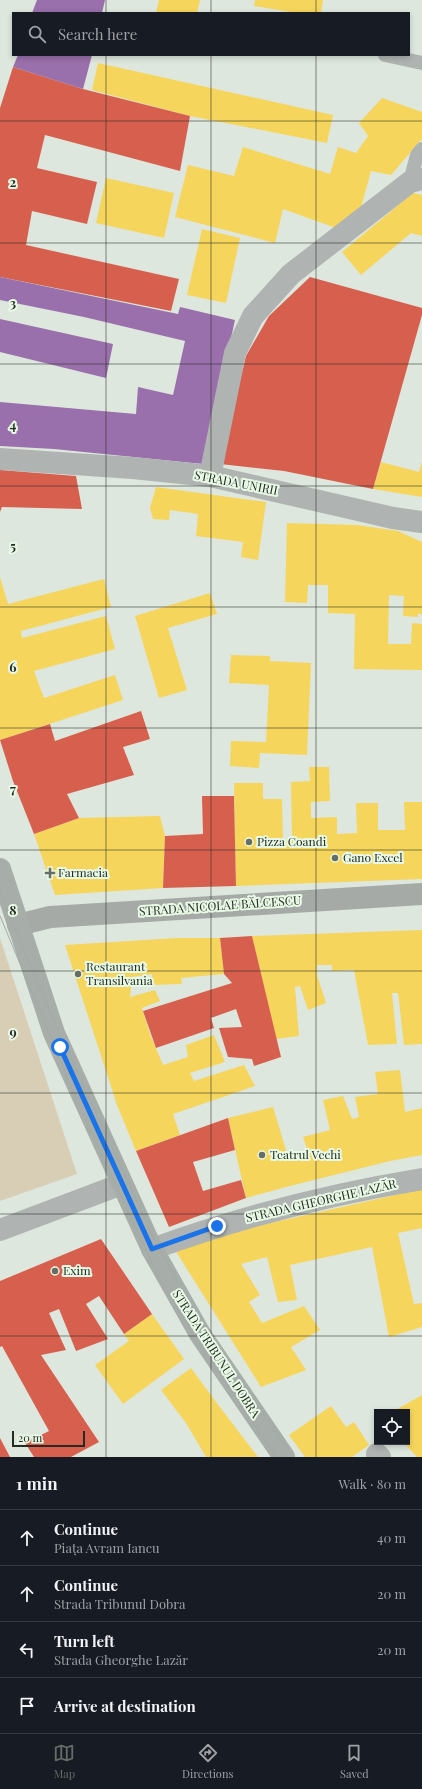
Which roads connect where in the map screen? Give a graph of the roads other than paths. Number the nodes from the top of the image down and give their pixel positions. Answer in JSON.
{"nodes":[{"id":1,"x":390,"y":56,"type":"edge"},
{"id":2,"x":422,"y":63,"type":"edge"},
{"id":3,"x":422,"y":149,"type":"edge"},
{"id":4,"x":416,"y":180,"type":"edge"},
{"id":5,"x":0,"y":459,"type":"edge"},
{"id":6,"x":210,"y":476,"type":"junction"},
{"id":7,"x":422,"y":522,"type":"edge"},
{"id":8,"x":0,"y":869,"type":"edge"},
{"id":9,"x":422,"y":894,"type":"edge"},
{"id":10,"x":18,"y":925,"type":"junction"},
{"id":11,"x":422,"y":1179,"type":"edge"},
{"id":12,"x":122,"y":1184,"type":"junction"},
{"id":13,"x":0,"y":1230,"type":"edge"},
{"id":14,"x":152,"y":1249,"type":"junction"},
{"id":15,"x":284,"y":1457,"type":"edge"}],
"edges":[{"from":1,"to":2,"type":"lane"},
{"from":3,"to":4,"type":"lane"},
{"from":4,"to":6,"type":"street"},
{"from":5,"to":6,"type":"street","name":"STRADA UNIRII"},
{"from":6,"to":7,"type":"street","name":"STRADA UNIRII"},
{"from":8,"to":10,"type":"main road","name":"STRADA TRIBUNUL DOBRA"},
{"from":9,"to":10,"type":"main road","name":"STRADA NICOLAE BĂLCESCU"},
{"from":10,"to":12,"type":"main road","name":"STRADA TRIBUNUL DOBRA"},
{"from":11,"to":14,"type":"street","name":"STRADA GHEORGHE LAZĂR"},
{"from":12,"to":13,"type":"street"},
{"from":12,"to":14,"type":"main road","name":"STRADA TRIBUNUL DOBRA"},
{"from":14,"to":15,"type":"main road","name":"STRADA TRIBUNUL DOBRA"}]}
